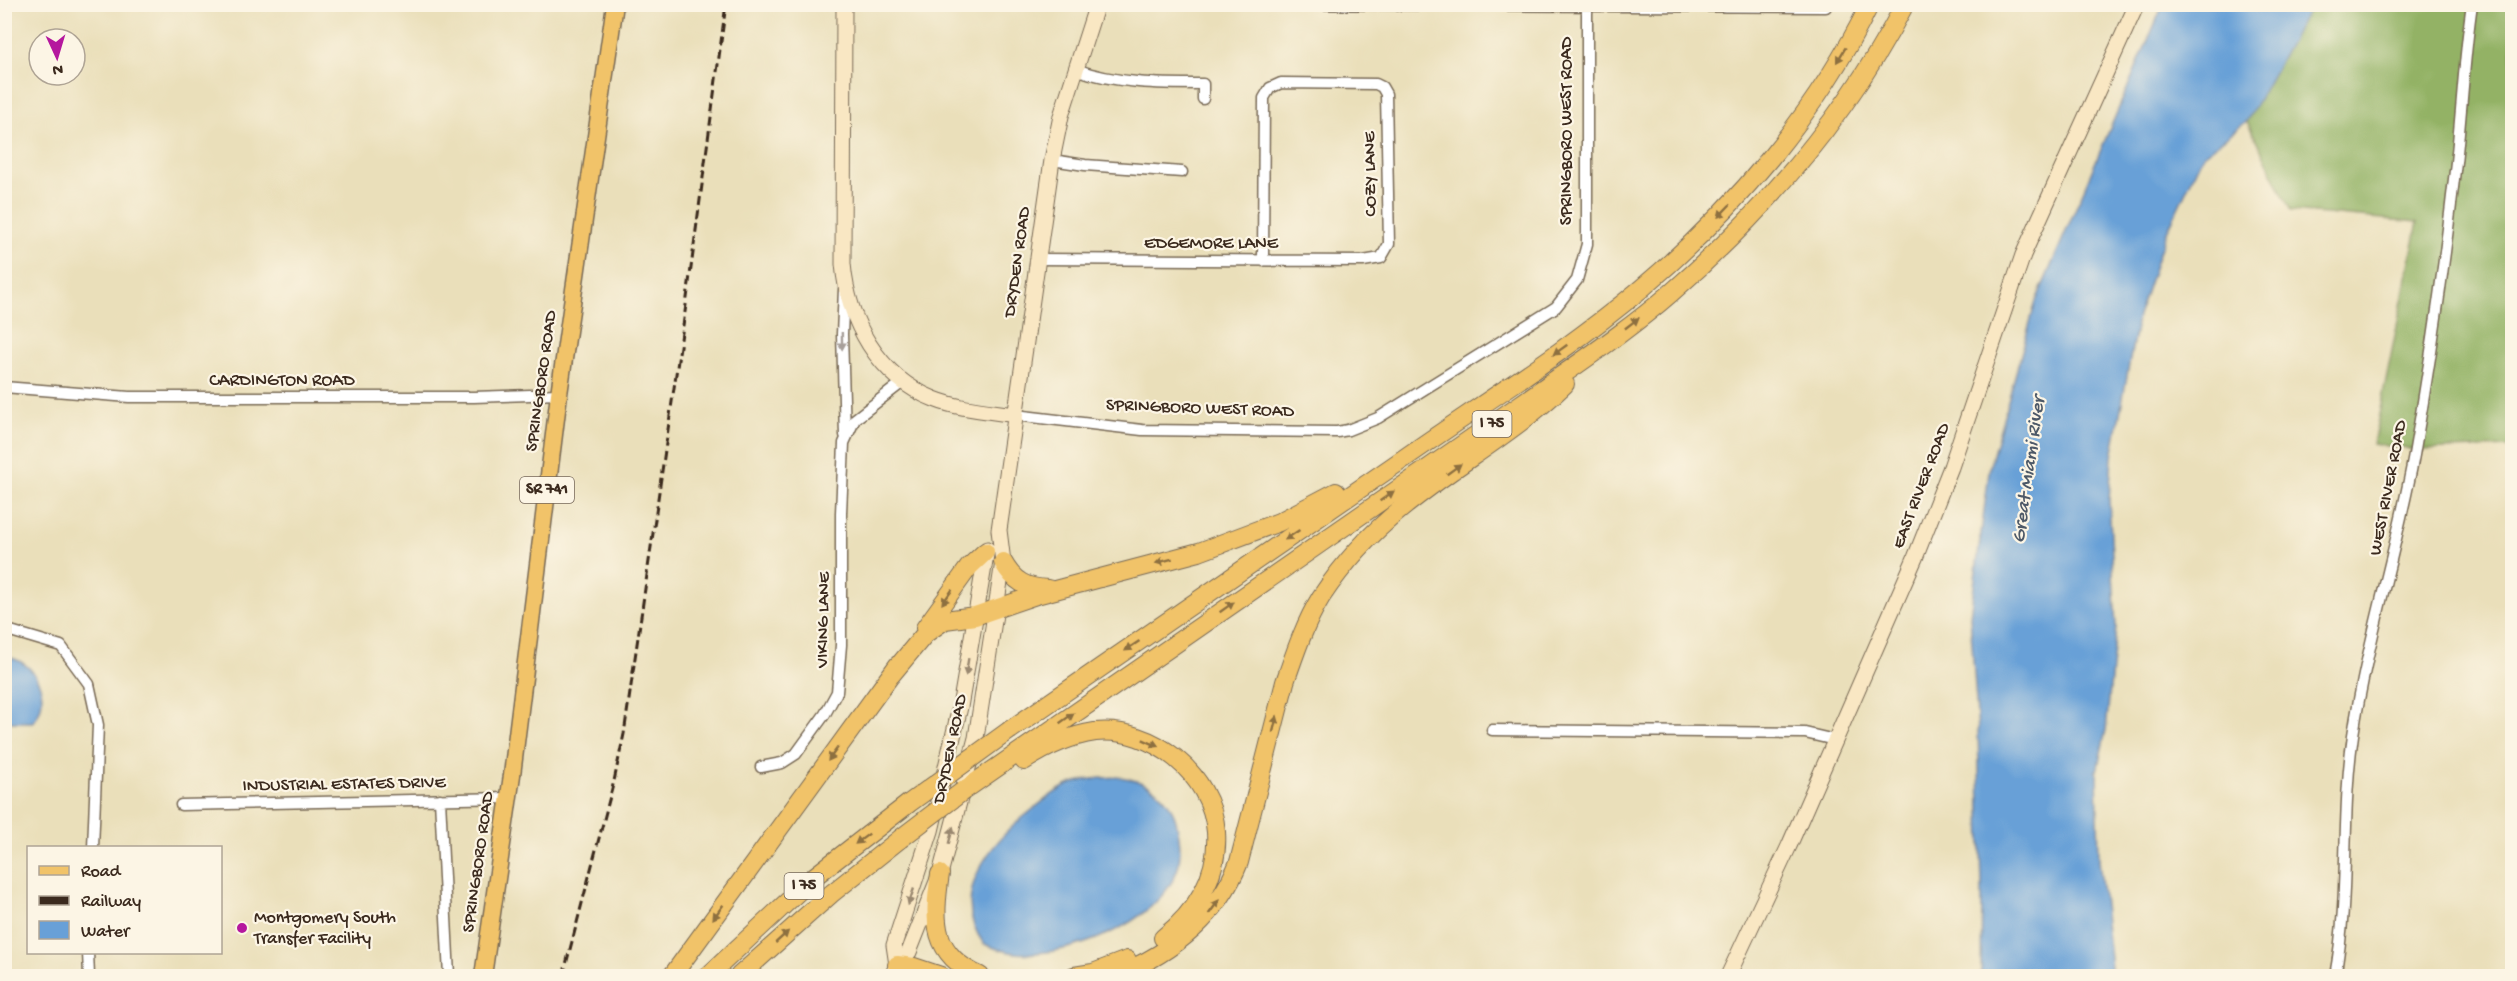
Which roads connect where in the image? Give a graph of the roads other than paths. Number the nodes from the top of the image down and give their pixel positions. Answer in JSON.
{"nodes":[{"id":1,"x":615,"y":4,"type":"edge"},
{"id":2,"x":844,"y":4,"type":"edge"},
{"id":3,"x":1097,"y":4,"type":"edge"},
{"id":4,"x":1251,"y":4,"type":"edge"},
{"id":5,"x":1870,"y":4,"type":"edge"},
{"id":6,"x":1905,"y":4,"type":"edge"},
{"id":7,"x":2137,"y":4,"type":"edge"},
{"id":8,"x":2472,"y":4,"type":"edge"},
{"id":9,"x":1587,"y":7,"type":"junction"},
{"id":10,"x":1826,"y":7,"type":"dead end"},
{"id":11,"x":1075,"y":69,"type":"junction"},
{"id":12,"x":1203,"y":99,"type":"dead end"},
{"id":13,"x":1052,"y":160,"type":"junction"},
{"id":14,"x":1182,"y":172,"type":"dead end"},
{"id":15,"x":1383,"y":256,"type":"joint"},
{"id":16,"x":1038,"y":260,"type":"junction"},
{"id":17,"x":1263,"y":261,"type":"junction"},
{"id":18,"x":845,"y":283,"type":"junction"},
{"id":19,"x":1606,"y":344,"type":"junction"},
{"id":20,"x":904,"y":381,"type":"junction"},
{"id":21,"x":4,"y":387,"type":"edge"},
{"id":22,"x":559,"y":394,"type":"junction"},
{"id":23,"x":1015,"y":415,"type":"junction"},
{"id":24,"x":845,"y":436,"type":"junction"},
{"id":25,"x":1427,"y":442,"type":"junction"},
{"id":26,"x":999,"y":530,"type":"junction"},
{"id":27,"x":985,"y":552,"type":"junction"},
{"id":28,"x":1003,"y":562,"type":"junction"},
{"id":29,"x":1065,"y":588,"type":"junction"},
{"id":30,"x":996,"y":608,"type":"junction"},
{"id":31,"x":975,"y":616,"type":"junction"},
{"id":32,"x":4,"y":629,"type":"edge"},
{"id":33,"x":891,"y":675,"type":"junction"},
{"id":34,"x":1492,"y":730,"type":"dead end"},
{"id":35,"x":1835,"y":740,"type":"junction"},
{"id":36,"x":761,"y":767,"type":"dead end"},
{"id":37,"x":1000,"y":769,"type":"junction"},
{"id":38,"x":508,"y":798,"type":"junction"},
{"id":39,"x":440,"y":799,"type":"junction"},
{"id":40,"x":181,"y":805,"type":"dead end"},
{"id":41,"x":93,"y":846,"type":"edge"},
{"id":42,"x":940,"y":874,"type":"junction"},
{"id":43,"x":88,"y":954,"type":"edge"},
{"id":44,"x":899,"y":973,"type":"edge"},
{"id":45,"x":89,"y":976,"type":"edge"},
{"id":46,"x":448,"y":976,"type":"edge"},
{"id":47,"x":483,"y":976,"type":"edge"},
{"id":48,"x":672,"y":976,"type":"edge"},
{"id":49,"x":708,"y":976,"type":"edge"},
{"id":50,"x":739,"y":976,"type":"edge"},
{"id":51,"x":941,"y":976,"type":"edge"},
{"id":52,"x":980,"y":976,"type":"edge"},
{"id":53,"x":1074,"y":976,"type":"edge"},
{"id":54,"x":1115,"y":976,"type":"edge"},
{"id":55,"x":1728,"y":976,"type":"edge"},
{"id":56,"x":2335,"y":976,"type":"edge"}],
"edges":[{"from":1,"to":22,"type":"main road","name":"SPRINGBORO ROAD","number":"SR 741"},
{"from":2,"to":18,"type":"street","name":"SPRINGBORO WEST ROAD"},
{"from":3,"to":11,"type":"street","name":"DRYDEN ROAD"},
{"from":4,"to":9,"type":"street"},
{"from":5,"to":25,"type":"highway","number":"I 75","one_way":true},
{"from":19,"to":6,"type":"highway","number":"I 75","one_way":true},
{"from":7,"to":35,"type":"street","name":"EAST RIVER ROAD"},
{"from":8,"to":56,"type":"street","name":"WEST RIVER ROAD"},
{"from":9,"to":10,"type":"street"},
{"from":9,"to":23,"type":"street","name":"SPRINGBORO WEST ROAD"},
{"from":11,"to":12,"type":"street"},
{"from":11,"to":13,"type":"street","name":"DRYDEN ROAD"},
{"from":13,"to":14,"type":"street"},
{"from":13,"to":16,"type":"street","name":"DRYDEN ROAD"},
{"from":15,"to":17,"type":"street","name":"EDGEMORE LANE"},
{"from":15,"to":17,"type":"street","name":"COZY LANE"},
{"from":16,"to":17,"type":"street","name":"EDGEMORE LANE"},
{"from":16,"to":23,"type":"street","name":"DRYDEN ROAD"},
{"from":18,"to":20,"type":"street","name":"SPRINGBORO WEST ROAD"},
{"from":18,"to":24,"type":"street","name":"VIKING LANE","one_way":true},
{"from":37,"to":19,"type":"highway","number":"I 75","one_way":true},
{"from":54,"to":19,"type":"highway","one_way":true},
{"from":20,"to":23,"type":"street","name":"SPRINGBORO WEST ROAD"},
{"from":20,"to":24,"type":"street"},
{"from":21,"to":22,"type":"street","name":"CARDINGTON ROAD"},
{"from":22,"to":38,"type":"main road","name":"SPRINGBORO ROAD","number":"SR 741"},
{"from":23,"to":26,"type":"street","name":"DRYDEN ROAD"},
{"from":24,"to":36,"type":"street","name":"VIKING LANE"},
{"from":25,"to":29,"type":"highway","one_way":true},
{"from":25,"to":49,"type":"highway","number":"I 75","one_way":true,"bridge":true},
{"from":26,"to":27,"type":"street","name":"DRYDEN ROAD"},
{"from":26,"to":28,"type":"street","name":"DRYDEN ROAD"},
{"from":27,"to":31,"type":"street","name":"DRYDEN ROAD"},
{"from":27,"to":33,"type":"highway","one_way":true},
{"from":28,"to":29,"type":"highway"},
{"from":28,"to":30,"type":"street","name":"DRYDEN ROAD"},
{"from":29,"to":30,"type":"highway"},
{"from":30,"to":31,"type":"highway"},
{"from":42,"to":30,"type":"street","name":"DRYDEN ROAD","one_way":true},
{"from":31,"to":33,"type":"highway"},
{"from":31,"to":44,"type":"street","name":"DRYDEN ROAD","one_way":true},
{"from":32,"to":41,"type":"street"},
{"from":33,"to":48,"type":"highway","one_way":true},
{"from":34,"to":35,"type":"street"},
{"from":35,"to":55,"type":"street","name":"EAST RIVER ROAD"},
{"from":50,"to":37,"type":"highway","number":"I 75","one_way":true,"bridge":true},
{"from":37,"to":53,"type":"highway","one_way":true},
{"from":38,"to":39,"type":"street","name":"INDUSTRIAL ESTATES DRIVE"},
{"from":38,"to":47,"type":"main road","name":"SPRINGBORO ROAD","number":"SR 741"},
{"from":39,"to":40,"type":"street","name":"INDUSTRIAL ESTATES DRIVE"},
{"from":39,"to":46,"type":"street"},
{"from":42,"to":44,"type":"street","name":"DRYDEN ROAD"},
{"from":42,"to":52,"type":"highway"},
{"from":43,"to":45,"type":"street"},
{"from":44,"to":51,"type":"highway"}]}
